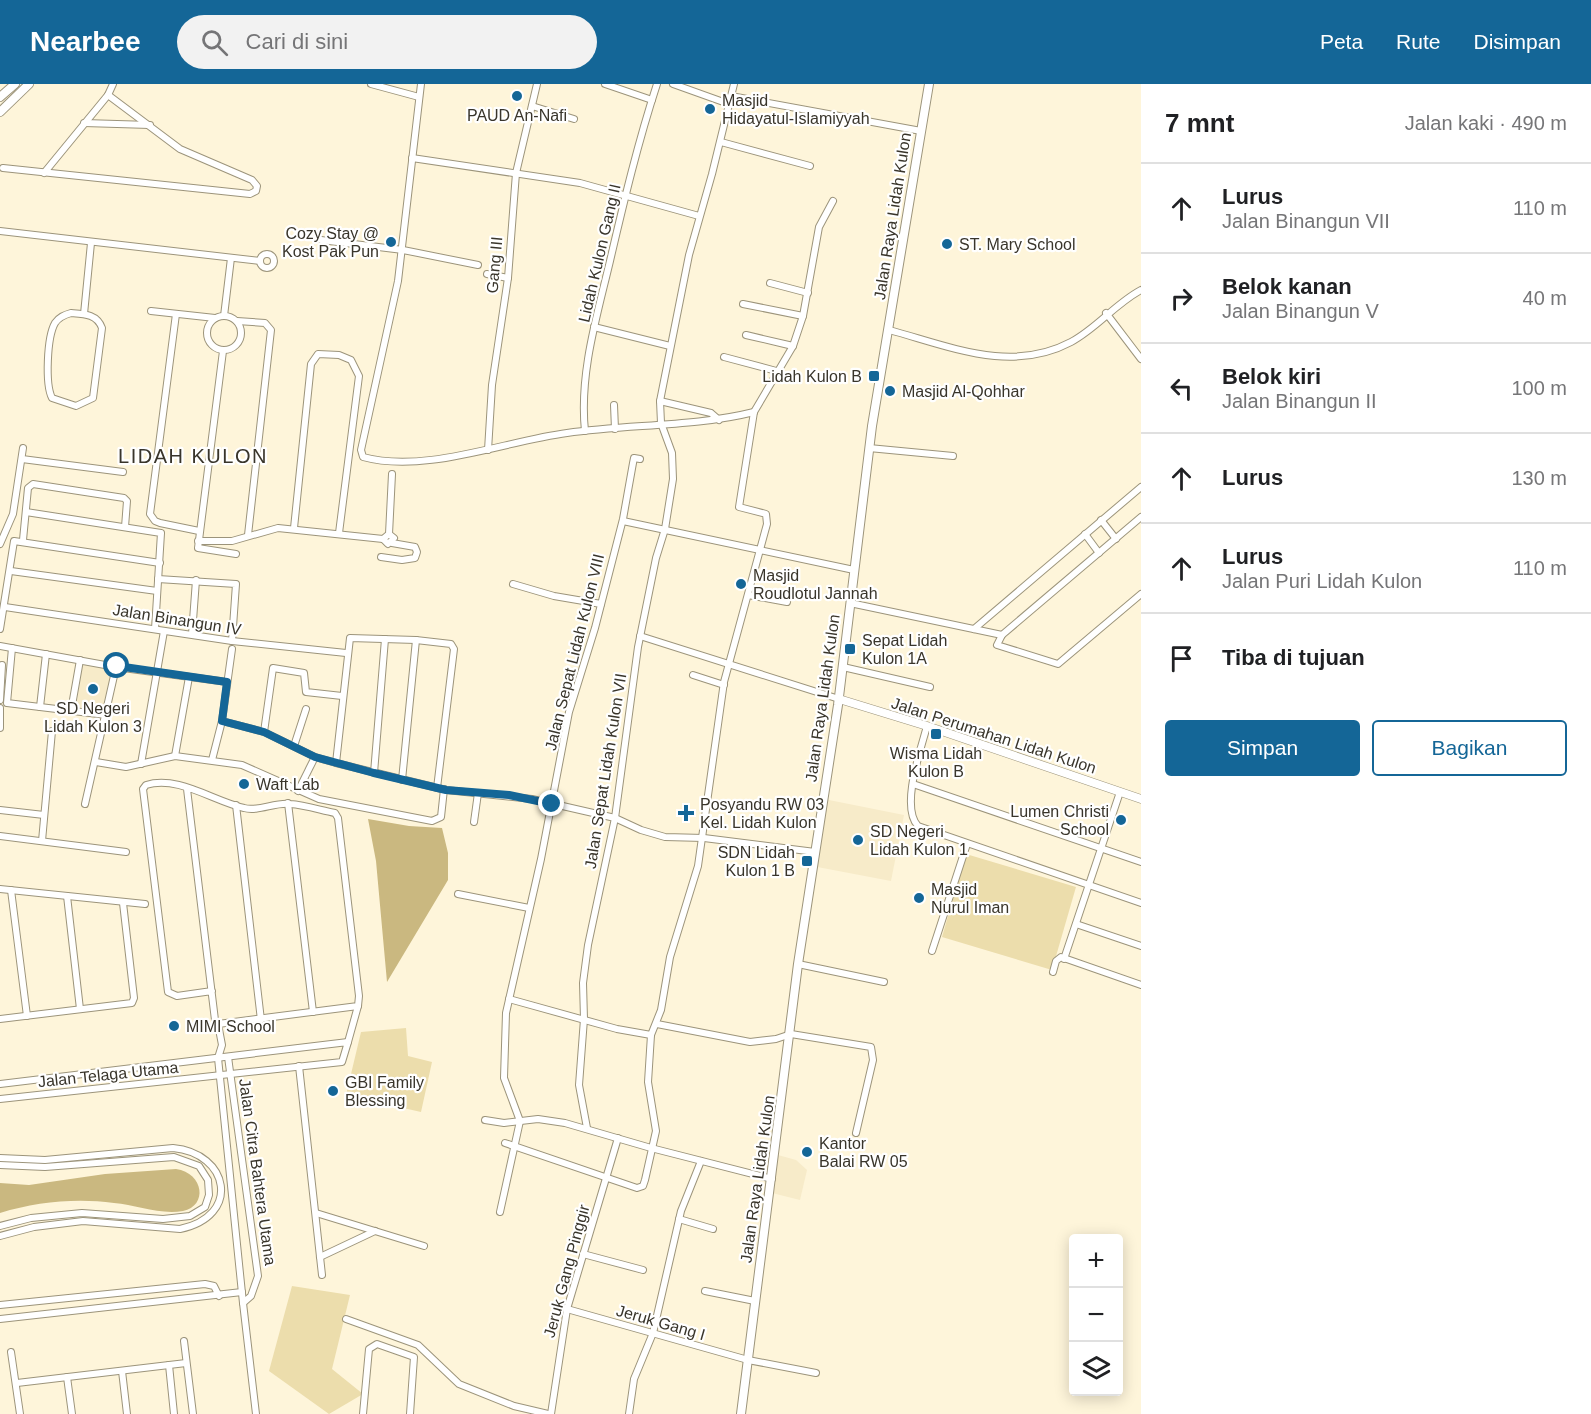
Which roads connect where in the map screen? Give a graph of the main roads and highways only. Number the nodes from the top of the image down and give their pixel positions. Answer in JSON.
{"nodes":[{"id":1,"x":15,"y":84,"type":"edge"},
{"id":2,"x":29,"y":84,"type":"edge"},
{"id":3,"x":928,"y":84,"type":"edge"},
{"id":4,"x":0,"y":98,"type":"edge"},
{"id":5,"x":0,"y":112,"type":"edge"},
{"id":6,"x":741,"y":1414,"type":"edge"}],
"edges":[{"from":1,"to":4,"type":"main road"},
{"from":2,"to":5,"type":"main road"},
{"from":3,"to":6,"type":"main road","name":"Jalan Raya Lidah Kulon"}]}
